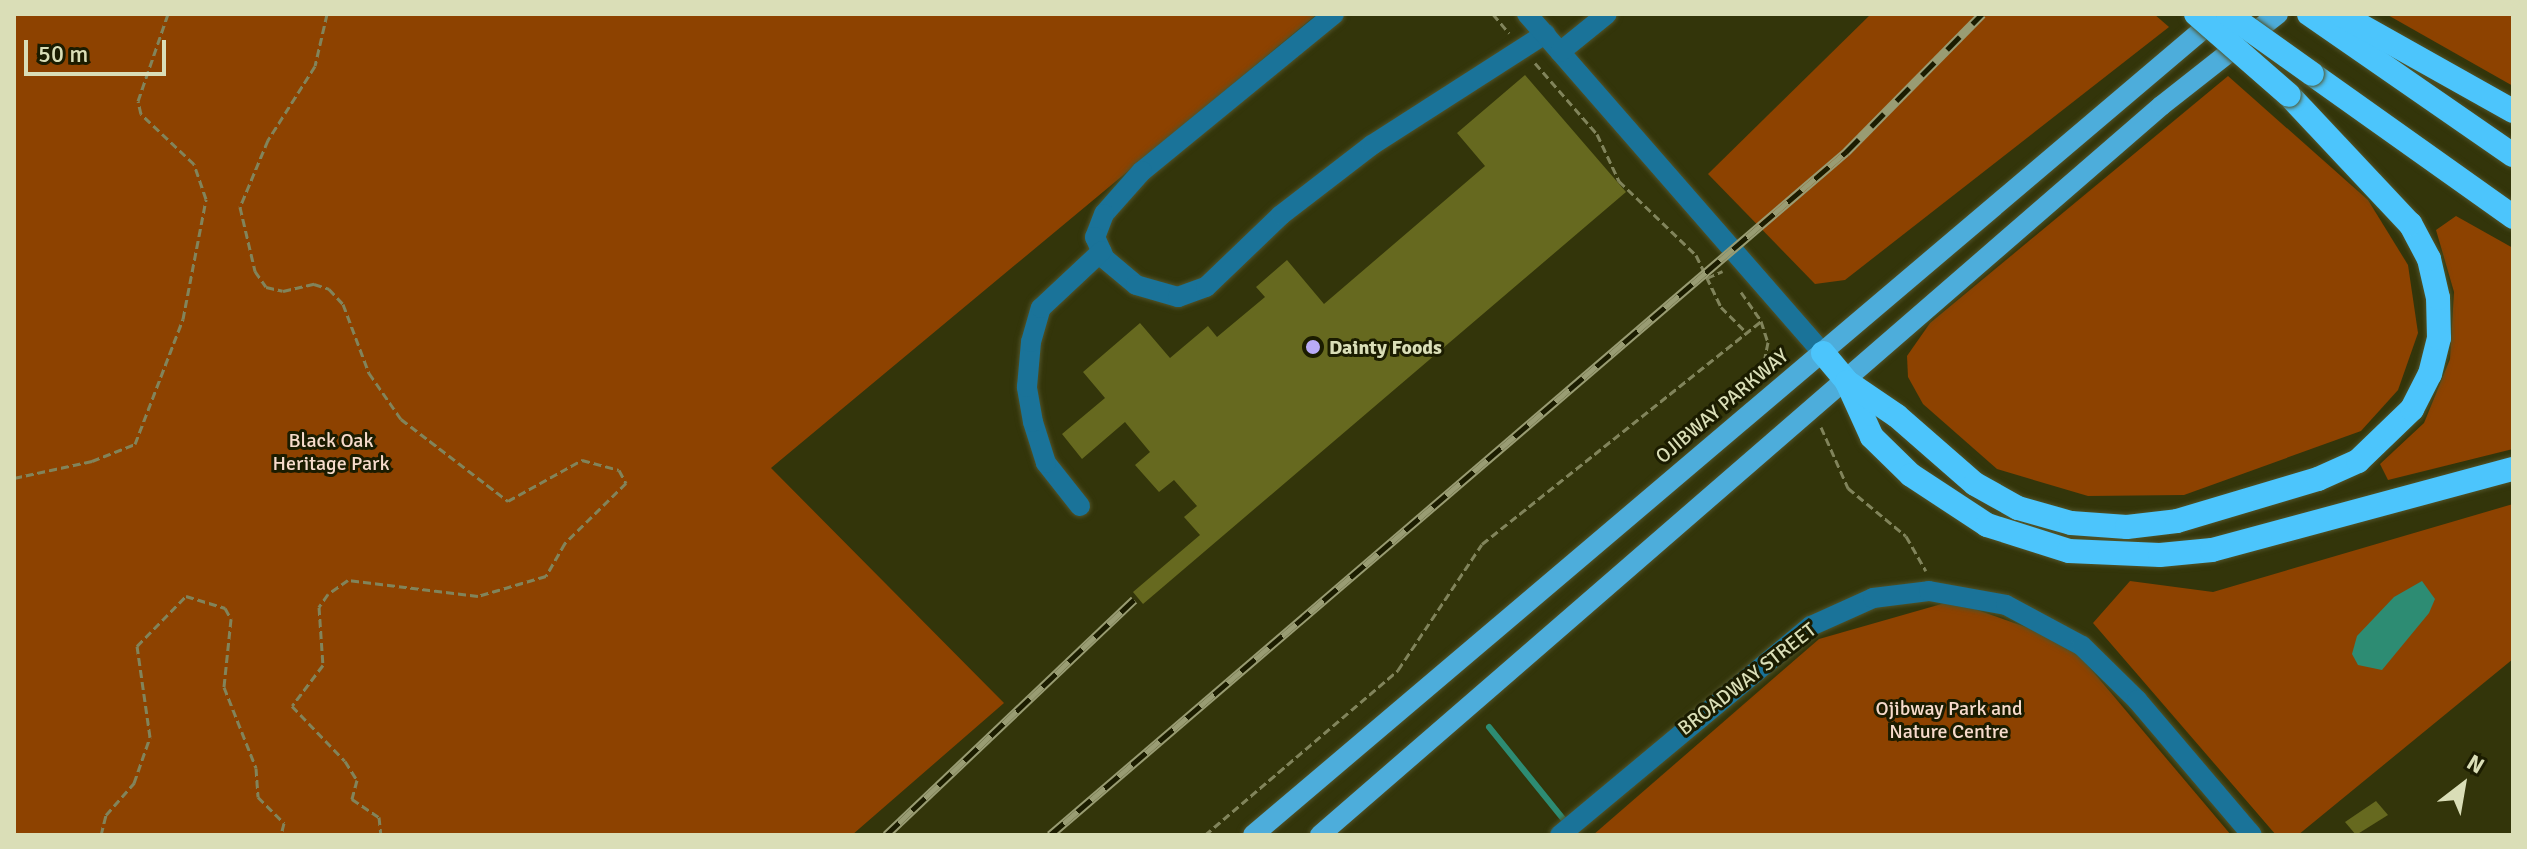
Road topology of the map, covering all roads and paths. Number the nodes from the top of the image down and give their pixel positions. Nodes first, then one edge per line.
1 (168, 14) edge
2 (327, 14) edge
3 (1334, 14) edge
4 (1493, 14) edge
5 (1510, 14) edge
6 (1527, 14) edge
7 (1607, 14) edge
8 (2196, 14) edge
9 (2225, 14) edge
10 (2278, 14) edge
11 (2309, 14) edge
12 (2340, 14) edge
13 (1500, 22) junction
14 (1545, 34) junction
15 (2355, 37) junction
16 (1523, 49) junction
17 (1560, 52) junction
18 (2513, 111) edge
19 (2513, 155) edge
20 (2513, 217) edge
21 (1102, 251) junction
22 (1707, 278) junction
23 (1761, 321) dead end
24 (1744, 330) dead end
25 (1823, 353) junction
26 (1847, 382) junction
27 (2513, 469) edge
28 (14, 478) edge
29 (1080, 506) dead end
30 (101, 835) edge
31 (281, 835) edge
32 (381, 835) edge
33 (1253, 835) edge
34 (1320, 835) edge
35 (1560, 835) edge
36 (2252, 835) edge

1 - 28 path
2 - 32 path
3 - 21 street
4 - 13 path
5 - 13 path
6 - 14 street
7 - 17 street
8 - 26 highway, bridge
9 - 20 highway, bridge
9 - 25 main road, OJIBWAY PARKWAY
10 - 26 main road
11 - 15 highway
12 - 15 highway
13 - 16 path
14 - 16 street
14 - 17 street
15 - 18 highway
15 - 19 highway
16 - 21 street
16 - 22 path
17 - 25 street
21 - 29 street
22 - 23 path
22 - 24 path
25 - 26 highway
25 - 33 main road, OJIBWAY PARKWAY
26 - 27 highway
26 - 34 main road
30 - 31 path
35 - 36 street, BROADWAY STREET

